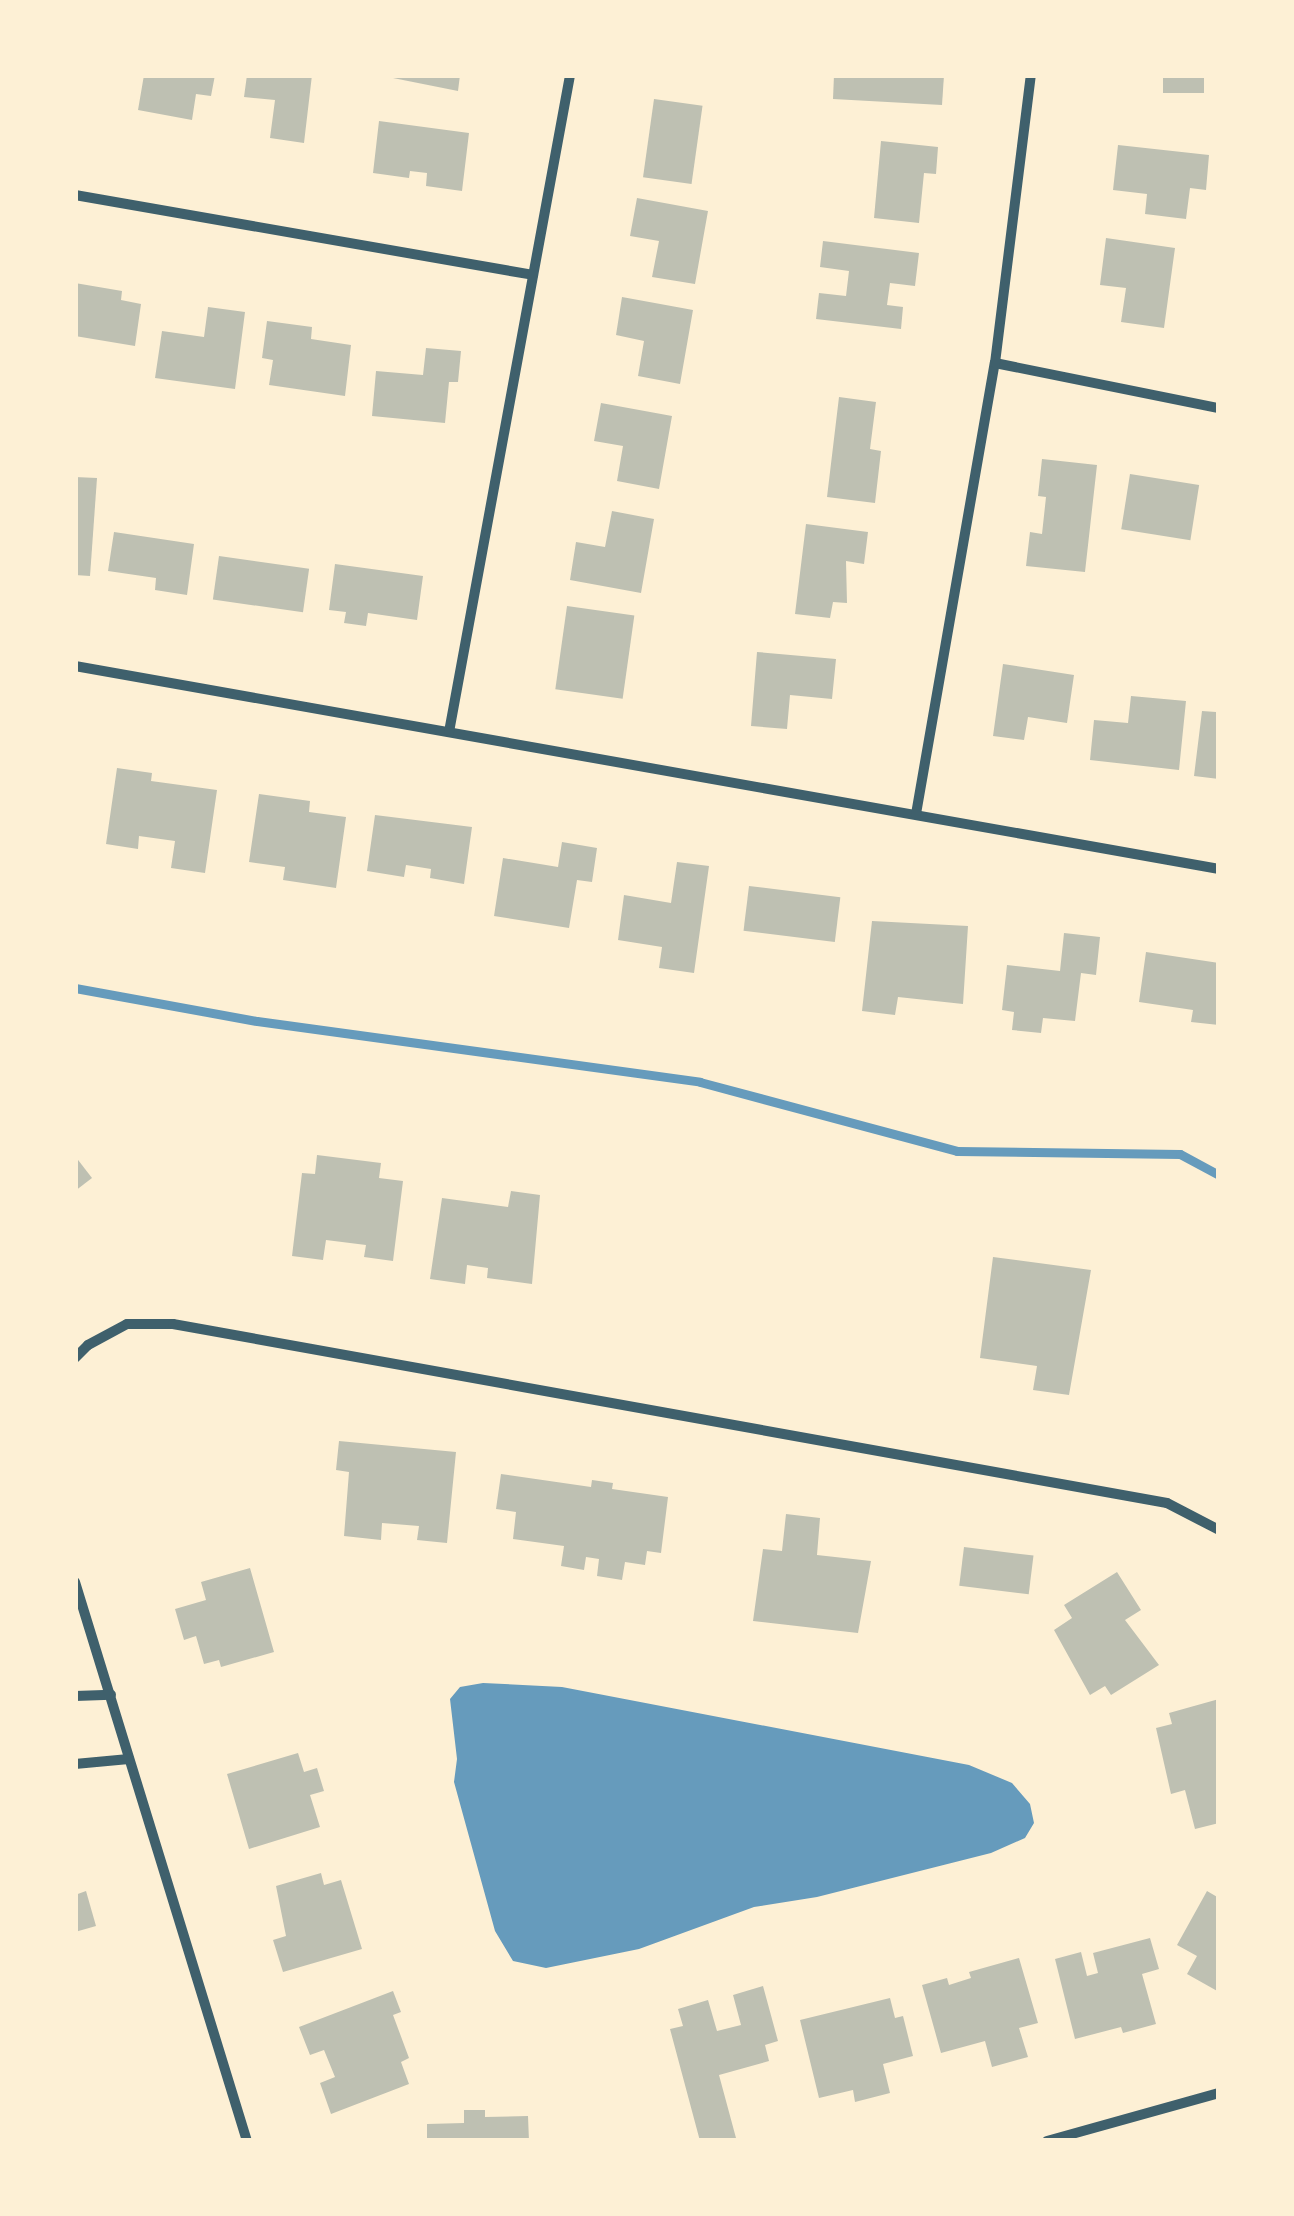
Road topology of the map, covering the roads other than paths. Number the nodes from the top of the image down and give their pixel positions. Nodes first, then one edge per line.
1 (570, 75) edge
2 (1030, 75) edge
3 (75, 195) edge
4 (533, 275) junction
5 (995, 363) junction
6 (1219, 408) edge
7 (75, 666) edge
8 (449, 732) junction
9 (916, 814) junction
10 (1219, 869) edge
11 (75, 1358) edge
12 (1219, 1530) edge
13 (75, 1582) edge
14 (111, 1695) junction
15 (75, 1696) edge
16 (129, 1759) junction
17 (75, 1764) edge
18 (1219, 2093) edge
19 (246, 2141) edge
20 (1047, 2141) edge

1 - 4 street
2 - 5 street
3 - 4 street
4 - 8 street
5 - 6 street
5 - 9 street
7 - 8 street
8 - 9 street
9 - 10 street
11 - 12 street
13 - 14 street
14 - 15 street
14 - 16 street
16 - 17 street
16 - 19 street
18 - 20 street

